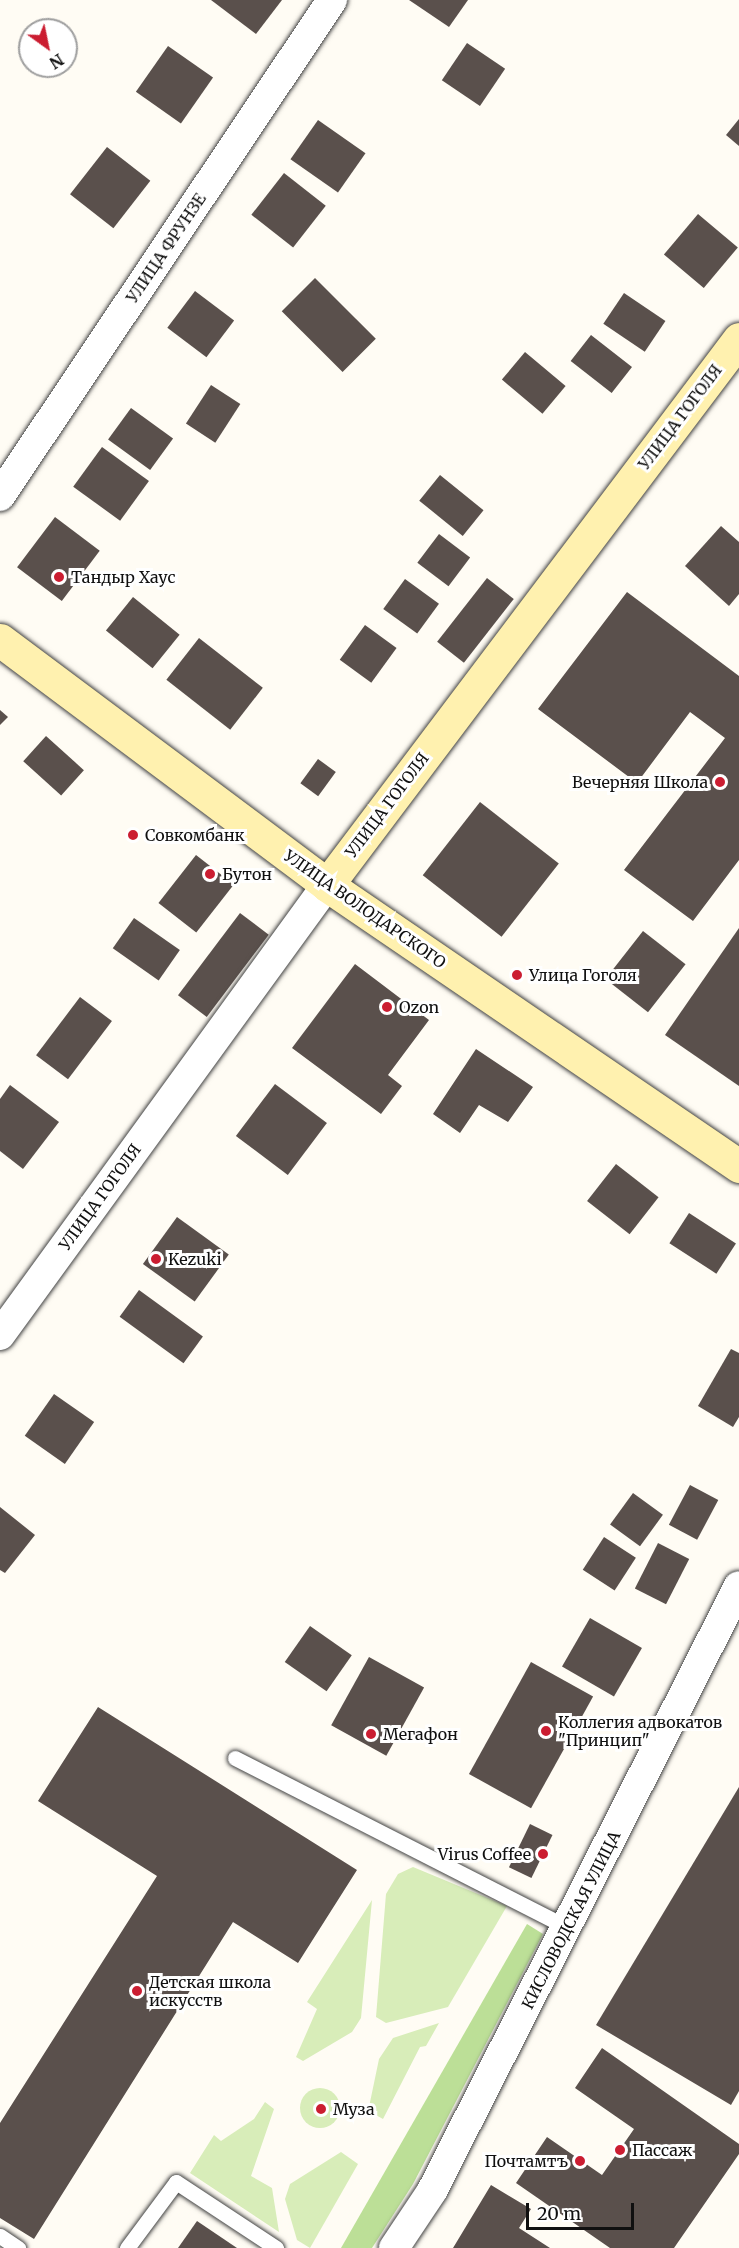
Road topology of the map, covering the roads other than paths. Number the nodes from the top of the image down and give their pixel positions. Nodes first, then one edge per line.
1 (332, 0) edge
2 (739, 339) edge
3 (0, 496) edge
4 (0, 640) edge
5 (327, 885) junction
6 (739, 1166) edge
7 (0, 1335) edge
8 (739, 1586) edge
9 (235, 1758) dead end
10 (568, 1928) junction
11 (0, 2236) edge
12 (18, 2248) edge
13 (127, 2248) edge
14 (276, 2248) edge
15 (394, 2248) edge

1 - 3 street, УЛИЦА ФРУНЗЕ
2 - 5 main road, УЛИЦА ГОГОЛЯ
4 - 5 main road, УЛИЦА ВОЛОДАРСКОГО
5 - 6 main road, УЛИЦА ВОЛОДАРСКОГО
5 - 7 street, УЛИЦА ГОГОЛЯ
8 - 10 street, КИСЛОВОДСКАЯ УЛИЦА
9 - 10 lane
10 - 15 street, КИСЛОВОДСКАЯ УЛИЦА
11 - 12 lane
13 - 14 lane

